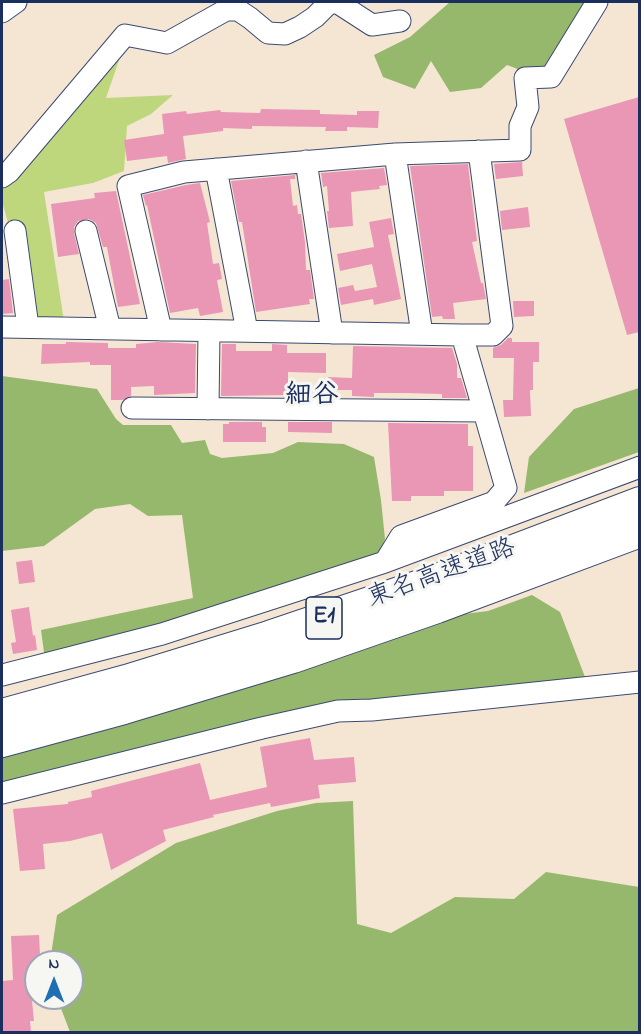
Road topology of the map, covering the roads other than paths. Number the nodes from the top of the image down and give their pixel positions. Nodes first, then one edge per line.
1 (16, 2) edge
2 (597, 2) edge
3 (2, 12) edge
4 (400, 21) dead end
5 (479, 151) junction
6 (395, 154) junction
7 (306, 161) junction
8 (216, 169) junction
9 (2, 177) edge
10 (15, 231) dead end
11 (86, 231) dead end
12 (2, 327) edge
13 (28, 327) junction
14 (110, 329) junction
15 (161, 330) junction
16 (209, 331) junction
17 (248, 331) junction
18 (332, 333) junction
19 (422, 334) junction
20 (462, 335) junction
21 (132, 408) dead end
22 (208, 409) junction
23 (484, 411) junction
24 (639, 467) edge
25 (639, 502) edge
26 (639, 532) edge
27 (385, 562) junction
28 (2, 675) edge
29 (639, 682) edge
30 (2, 714) edge
31 (2, 742) edge
32 (2, 793) edge

1 - 3 street
2 - 5 street
4 - 9 street
5 - 6 street
5 - 20 street
6 - 7 street
6 - 19 street
7 - 8 street
7 - 18 street
8 - 15 street
8 - 17 street
10 - 13 street
11 - 14 street
12 - 13 street
13 - 14 street
14 - 15 street
15 - 16 street
16 - 17 street
16 - 22 street
17 - 18 street
18 - 19 street
19 - 20 street
20 - 23 street
21 - 22 street
22 - 23 street
23 - 27 street
24 - 27 street
25 - 30 highway, 東名高速道路 / E1
26 - 31 highway, 東名高速道路 / E1
27 - 28 street
29 - 32 street

